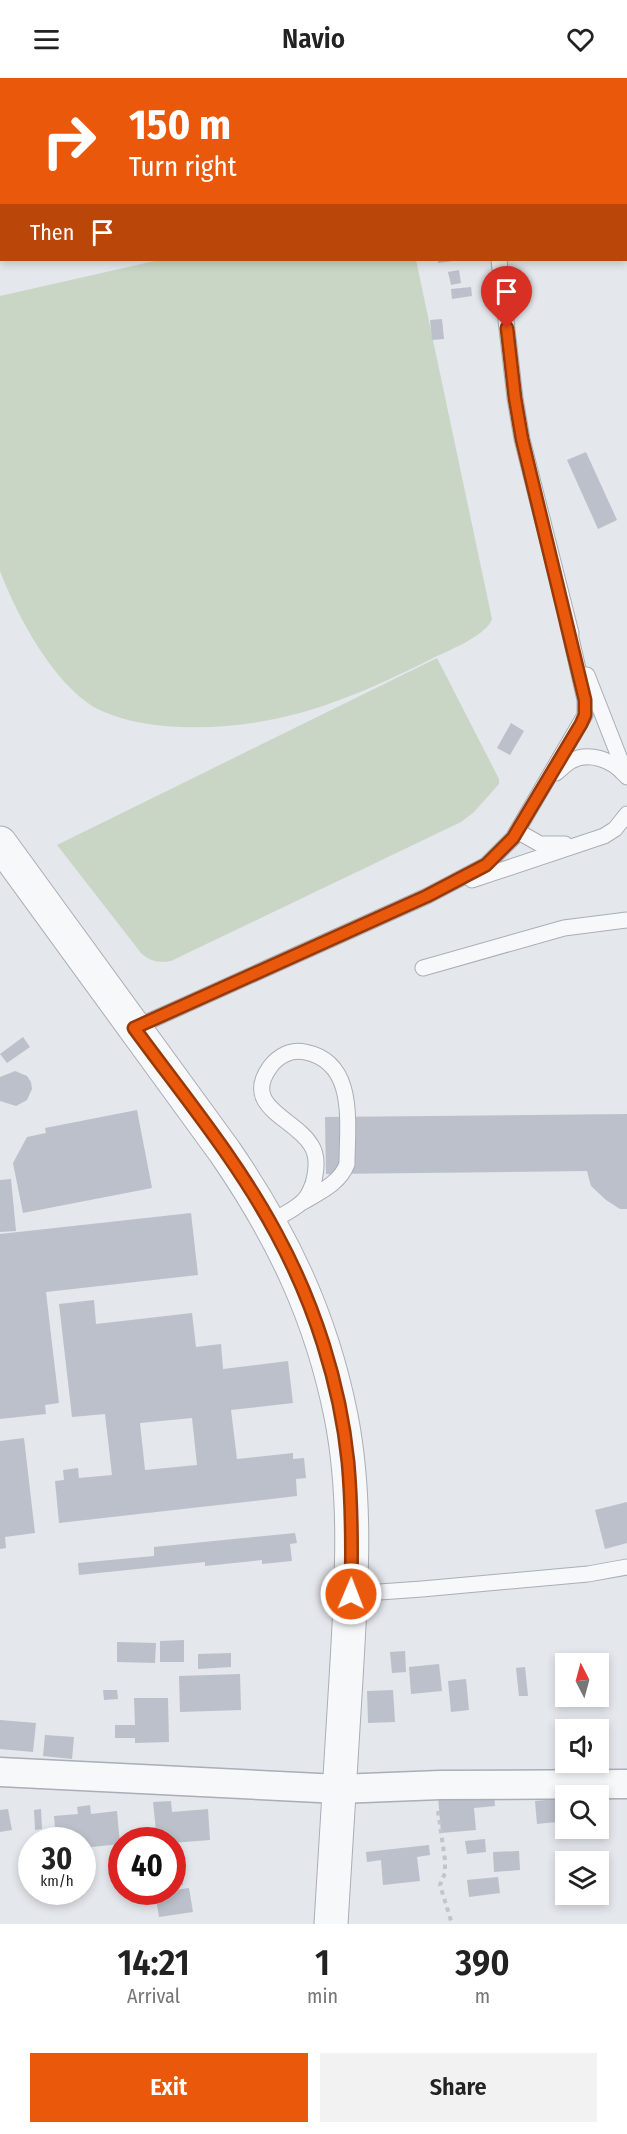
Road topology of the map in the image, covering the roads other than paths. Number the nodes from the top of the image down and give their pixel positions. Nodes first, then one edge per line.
1 (499, 261) edge
2 (568, 625) junction
3 (627, 777) edge
4 (537, 796) junction
5 (627, 814) edge
6 (517, 831) junction
7 (0, 843) edge
8 (580, 843) junction
9 (427, 896) junction
10 (627, 920) edge
11 (423, 968) dead end
12 (134, 1028) junction
13 (303, 1202) junction
14 (270, 1222) junction
15 (627, 1567) edge
16 (351, 1594) junction
17 (0, 1772) edge
18 (627, 1784) edge
19 (339, 1789) junction
20 (331, 1924) edge

1 - 2 lane
2 - 3 lane
2 - 4 lane
3 - 4 lane
4 - 6 lane
5 - 8 lane
6 - 8 lane
6 - 9 lane
7 - 12 street
8 - 9 lane
9 - 12 lane
10 - 11 lane
12 - 14 street
13 - 13 lane
13 - 14 lane
14 - 16 street
15 - 16 lane
16 - 19 street
17 - 19 street
18 - 19 street
19 - 20 street

